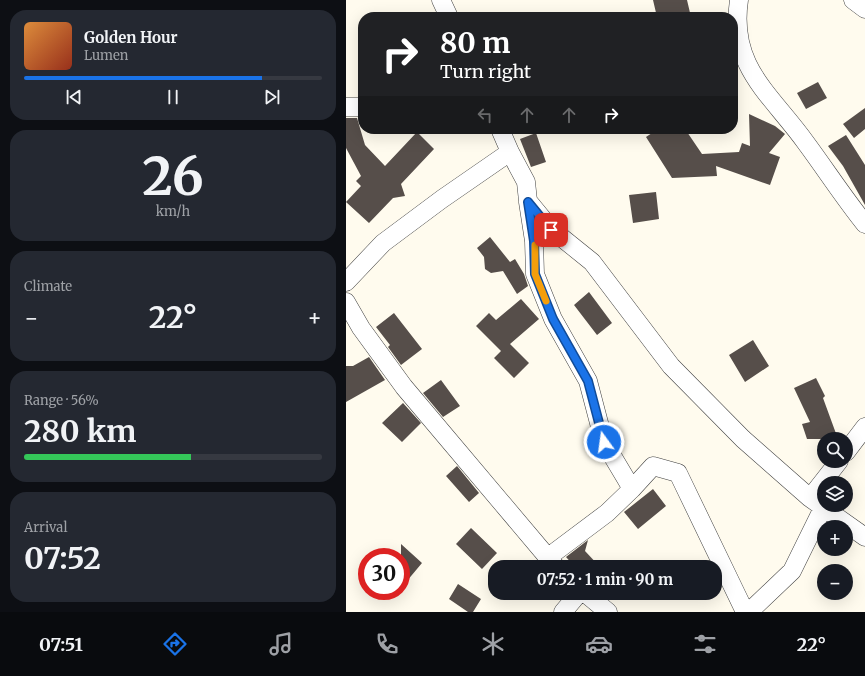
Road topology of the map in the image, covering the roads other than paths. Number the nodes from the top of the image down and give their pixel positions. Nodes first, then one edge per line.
1 (441, 0) edge
2 (739, 0) edge
3 (447, 12) edge
4 (737, 12) edge
5 (738, 30) edge
6 (358, 106) edge
7 (346, 107) edge
8 (502, 134) edge
9 (510, 152) junction
10 (528, 202) junction
11 (865, 224) edge
12 (346, 282) edge
13 (346, 302) edge
14 (865, 427) edge
15 (853, 443) edge
16 (835, 468) edge
17 (632, 489) junction
18 (816, 503) junction
19 (865, 537) edge
20 (548, 560) edge
21 (554, 560) edge
22 (573, 600) edge
23 (593, 600) edge
24 (563, 612) edge
25 (608, 612) edge
26 (745, 612) edge
27 (749, 612) edge

1 - 3 street
2 - 4 street
5 - 11 street
6 - 7 street
8 - 9 street
9 - 10 street
9 - 12 street
10 - 17 street
10 - 18 street
13 - 20 street
14 - 15 street
16 - 18 street
17 - 21 street
17 - 26 street
18 - 19 street
18 - 27 street
22 - 24 street
23 - 25 street

